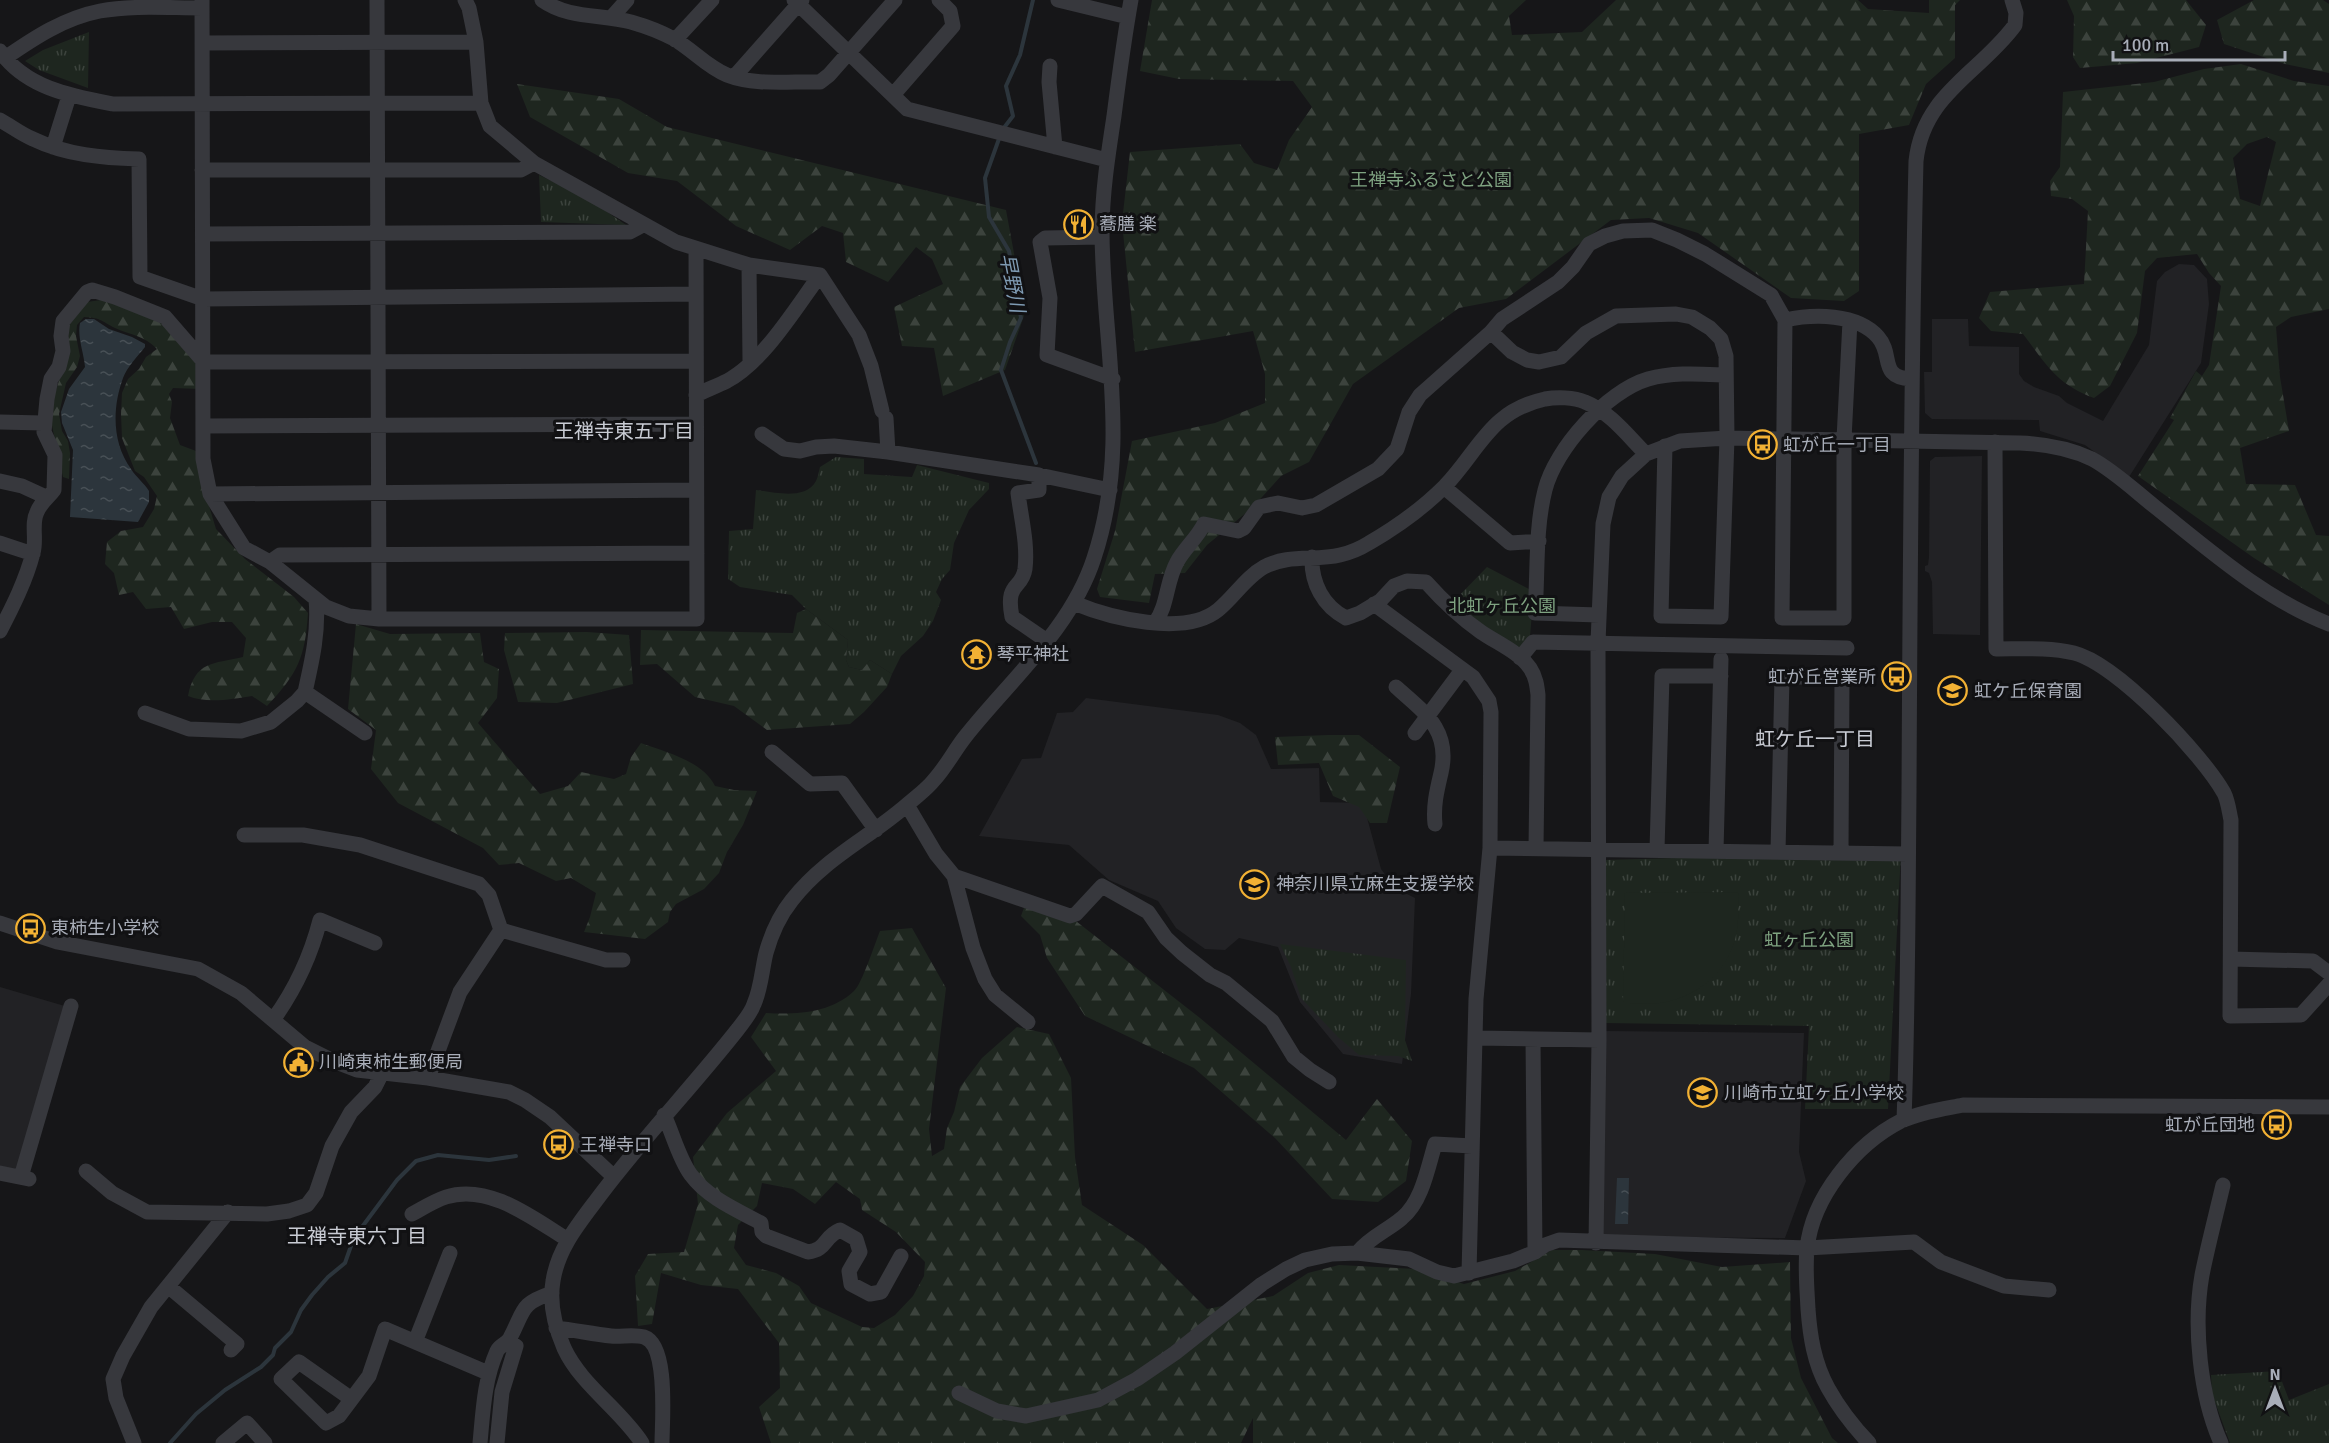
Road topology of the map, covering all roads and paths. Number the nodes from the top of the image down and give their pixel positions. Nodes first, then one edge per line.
1 (377, 0) edge
2 (465, 0) edge
3 (543, 0) edge
4 (627, 0) edge
5 (712, 0) edge
6 (895, 0) edge
7 (939, 0) edge
8 (1058, 0) edge
9 (1131, 0) edge
10 (2012, 0) edge
11 (798, 1) edge
12 (202, 4) edge
13 (1128, 17) junction
14 (611, 18) junction
15 (675, 40) junction
16 (377, 42) junction
17 (476, 42) junction
18 (202, 43) junction
19 (848, 52) junction
20 (2, 54) edge
21 (1050, 66) dead end
22 (734, 77) junction
23 (893, 95) junction
24 (69, 96) junction
25 (202, 103) junction
26 (377, 103) junction
27 (481, 103) junction
28 (0, 120) edge
29 (53, 147) junction
30 (1055, 147) junction
31 (1107, 160) junction
32 (534, 163) junction
33 (202, 171) junction
34 (378, 171) junction
35 (643, 225) junction
36 (203, 234) junction
37 (378, 234) junction
38 (1102, 237) junction
39 (696, 249) junction
40 (749, 265) junction
41 (820, 275) junction
42 (696, 294) junction
43 (378, 296) junction
44 (203, 299) junction
45 (1785, 320) junction
46 (1850, 321) junction
47 (1491, 332) junction
48 (696, 361) junction
49 (204, 362) junction
50 (378, 362) junction
51 (750, 363) junction
52 (1725, 375) junction
53 (1113, 379) junction
54 (1911, 379) junction
55 (696, 395) junction
56 (1599, 410) junction
57 (0, 422) edge
58 (43, 423) junction
59 (696, 424) junction
60 (378, 425) junction
61 (203, 426) junction
62 (762, 434) dead end
63 (1726, 438) junction
64 (1844, 439) junction
65 (1785, 440) junction
66 (1913, 441) junction
67 (1995, 442) junction
68 (1665, 446) junction
69 (888, 452) junction
70 (1647, 454) junction
71 (1039, 475) junction
72 (0, 480) edge
73 (1444, 487) junction
74 (696, 490) junction
75 (1110, 490) junction
76 (379, 492) junction
77 (210, 494) junction
78 (46, 497) junction
79 (1539, 541) junction
80 (0, 543) edge
81 (697, 553) junction
82 (33, 554) junction
83 (379, 555) junction
84 (1312, 557) junction
85 (270, 562) junction
86 (315, 599) junction
87 (1074, 603) junction
88 (1374, 604) junction
89 (4, 612) edge
90 (1599, 615) junction
91 (379, 619) junction
92 (1155, 623) junction
93 (2329, 624) edge
94 (0, 631) edge
95 (1047, 641) junction
96 (1598, 642) junction
97 (1847, 648) dead end
98 (1520, 658) junction
99 (1721, 659) dead end
100 (1462, 670) junction
101 (1721, 676) junction
102 (1396, 687) dead end
103 (305, 692) junction
104 (144, 713) dead end
105 (1428, 716) junction
106 (1415, 733) dead end
107 (365, 734) dead end
108 (772, 752) dead end
109 (907, 805) junction
110 (1435, 824) dead end
111 (876, 830) junction
112 (244, 835) dead end
113 (1490, 848) junction
114 (1536, 848) junction
115 (1597, 849) junction
116 (1657, 850) junction
117 (1716, 851) junction
118 (1778, 852) junction
119 (1841, 853) junction
120 (1908, 854) junction
121 (954, 876) junction
122 (0, 922) edge
123 (501, 930) junction
124 (375, 943) dead end
125 (2231, 959) junction
126 (623, 960) dead end
127 (2329, 973) edge
128 (2329, 984) edge
129 (71, 1006) dead end
130 (273, 1020) junction
131 (1028, 1023) dead end
132 (1475, 1038) junction
133 (1533, 1039) junction
134 (1599, 1040) junction
135 (382, 1073) junction
136 (428, 1078) junction
137 (1329, 1082) dead end
138 (2329, 1107) edge
139 (664, 1115) junction
140 (1904, 1120) junction
141 (1472, 1146) junction
142 (86, 1171) dead end
143 (0, 1173) edge
144 (614, 1177) junction
145 (2223, 1185) dead end
146 (228, 1212) junction
147 (412, 1214) dead end
148 (567, 1240) junction
149 (1596, 1243) junction
150 (1807, 1248) junction
151 (1534, 1252) junction
152 (450, 1253) dead end
153 (1357, 1253) junction
154 (901, 1256) dead end
155 (1469, 1273) junction
156 (168, 1286) junction
157 (2049, 1290) dead end
158 (552, 1293) junction
159 (556, 1328) junction
160 (508, 1341) junction
161 (415, 1342) junction
162 (231, 1350) dead end
163 (488, 1373) junction
164 (959, 1394) dead end
165 (350, 1398) dead end
166 (134, 1443) edge
167 (223, 1443) edge
168 (265, 1443) edge
169 (480, 1443) edge
170 (496, 1443) edge
171 (642, 1443) edge
172 (662, 1443) edge
173 (1869, 1443) edge
174 (2221, 1443) edge

1 - 16 street
2 - 17 street
3 - 14 street
4 - 14 street
5 - 15 street
6 - 19 street
7 - 23 street
8 - 13 street
9 - 13 street
10 - 54 street
11 - 19 street
11 - 22 street
12 - 18 street
12 - 20 street
13 - 31 street
14 - 15 street
15 - 22 street
16 - 17 street
16 - 18 street
16 - 26 street
17 - 27 street
18 - 25 street
19 - 22 street
19 - 23 street
20 - 24 street
21 - 30 street
23 - 30 street
24 - 25 street
24 - 29 street
25 - 26 street
25 - 33 street
26 - 27 street
26 - 34 street
27 - 32 street
28 - 29 street
29 - 44 street
30 - 31 street
31 - 38 street
32 - 34 street
32 - 35 street
33 - 34 street
33 - 36 street
34 - 37 street
35 - 37 street
35 - 39 street
36 - 37 street
36 - 44 street
37 - 43 street
38 - 53 street
38 - 53 street
39 - 40 street
39 - 42 street
40 - 41 street
40 - 51 street
41 - 51 street
41 - 69 street
42 - 43 street
42 - 48 street
43 - 44 street
43 - 50 street
44 - 49 street
45 - 46 street
45 - 47 street
45 - 65 street
46 - 54 street
46 - 64 street
47 - 52 street
47 - 92 street
48 - 50 street
48 - 55 street
49 - 50 street
49 - 58 street
49 - 61 street
50 - 60 street
51 - 55 street
52 - 56 street
52 - 63 street
53 - 75 street
54 - 66 street
55 - 59 street
56 - 70 street
56 - 73 street
56 - 79 street
57 - 58 street
58 - 78 street
59 - 60 street
59 - 74 street
60 - 61 street
60 - 76 street
61 - 77 street
62 - 69 street
63 - 65 street
63 - 68 street
63 - 68 street
64 - 65 street
64 - 65 street
64 - 66 street
66 - 67 street
66 - 120 street
67 - 93 street
67 - 125 street
68 - 70 street
69 - 71 street
70 - 90 street
71 - 75 street
71 - 95 street
72 - 78 street
73 - 79 street
73 - 84 street
74 - 76 street
74 - 81 street
75 - 87 street
76 - 77 street
76 - 83 street
77 - 85 street
78 - 82 street
79 - 90 street
80 - 82 street
81 - 83 street
81 - 91 street
82 - 89 street
83 - 85 street
83 - 91 street
84 - 88 street
84 - 92 street
85 - 86 street
86 - 91 street
86 - 103 street
87 - 92 street
87 - 95 street
88 - 98 street
88 - 100 street
89 - 94 street
90 - 96 street
95 - 109 street
96 - 97 street
96 - 98 street
96 - 115 street
98 - 114 street
99 - 101 street
100 - 105 street
100 - 113 street
101 - 116 street
101 - 117 street
102 - 105 street
103 - 104 street
103 - 107 street
105 - 106 street
105 - 110 street
108 - 111 street
109 - 111 street
109 - 121 street
111 - 139 street
112 - 123 street
113 - 114 street
113 - 132 street
114 - 115 street
115 - 116 street
115 - 134 street
116 - 117 street
117 - 118 street
118 - 119 street
118 - 119 street
119 - 120 street
120 - 140 street
121 - 131 street
121 - 137 street
122 - 130 street
123 - 126 street
123 - 136 street
124 - 130 street
125 - 127 street
125 - 128 street
129 - 143 street
130 - 135 street
132 - 133 street
132 - 141 street
133 - 134 street
133 - 151 street
134 - 149 street
135 - 136 street
135 - 146 street
136 - 144 street
138 - 140 street
139 - 144 street
139 - 154 street
140 - 150 street
141 - 153 street
141 - 155 street
142 - 146 street
144 - 148 street
145 - 174 street
146 - 156 street
147 - 148 street
148 - 158 street
149 - 150 street
149 - 151 street
150 - 157 street
150 - 173 street
151 - 155 street
152 - 161 street
153 - 155 street
153 - 164 street
156 - 162 street
156 - 166 street
158 - 159 street
158 - 160 street
159 - 171 street
159 - 172 street
160 - 163 street
160 - 170 street
161 - 163 street
161 - 165 street
163 - 169 street
167 - 168 street

